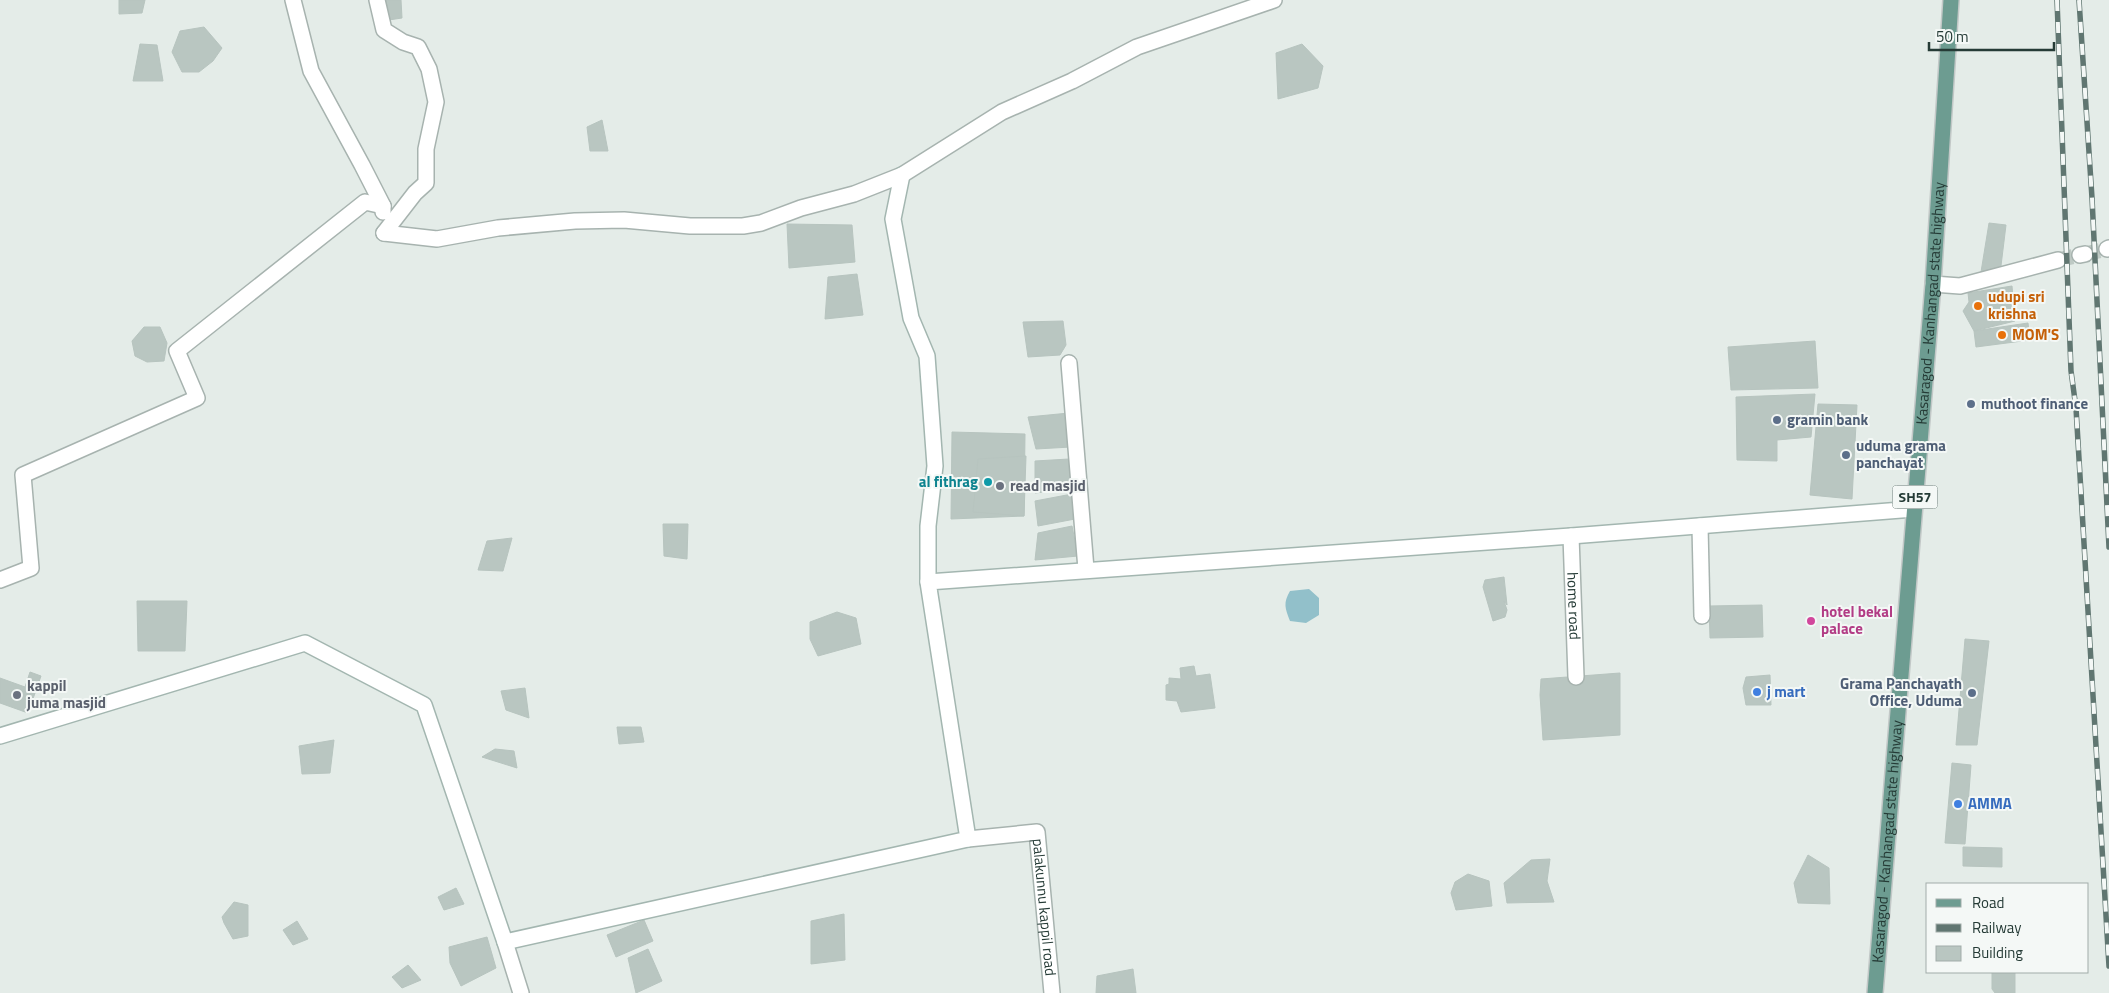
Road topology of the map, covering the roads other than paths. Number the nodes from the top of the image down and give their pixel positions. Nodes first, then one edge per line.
1 (293, 0) edge
2 (377, 0) edge
3 (1274, 0) edge
4 (1951, 0) edge
5 (902, 175) junction
6 (382, 206) junction
7 (384, 233) junction
8 (2058, 260) tunnel mouth
9 (1933, 284) junction
10 (1069, 363) dead end
11 (1914, 509) junction
12 (1700, 526) junction
13 (1571, 536) junction
14 (1086, 569) junction
15 (0, 580) edge
16 (928, 582) junction
17 (1702, 616) dead end
18 (1576, 677) dead end
19 (0, 736) edge
20 (968, 839) junction
21 (505, 942) junction
22 (521, 993) edge
23 (1052, 993) edge
24 (1875, 993) edge

1 - 6 street
2 - 7 street
3 - 5 street
4 - 9 main road, Kasaragod - Kanhangad state highway / SH57
5 - 7 street
5 - 16 street
6 - 7 street
6 - 15 street
8 - 9 street
9 - 11 main road, Kasaragod - Kanhangad state highway / SH57
10 - 14 street
11 - 12 street
11 - 24 main road, Kasaragod - Kanhangad state highway / SH57
12 - 13 street
12 - 17 street
13 - 14 street
13 - 18 street, home road
14 - 16 street
16 - 20 street
19 - 21 street
20 - 21 street
20 - 23 street, palakunnu kappil road
21 - 22 street

